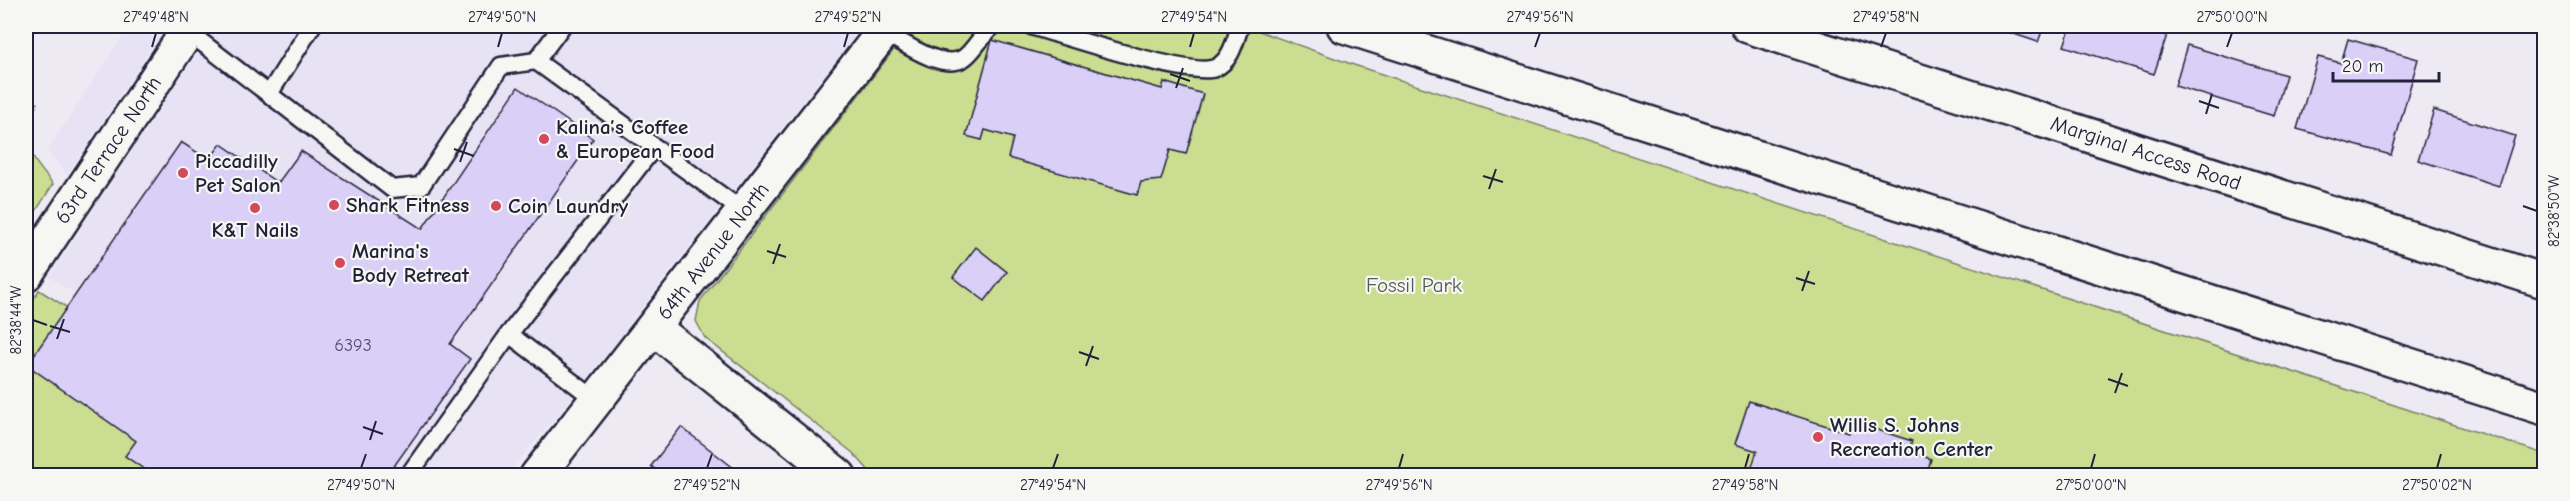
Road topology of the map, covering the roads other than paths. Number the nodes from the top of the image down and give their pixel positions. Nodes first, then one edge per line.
1 (312, 26) edge
2 (562, 26) edge
3 (993, 26) edge
4 (1031, 26) edge
5 (1240, 26) edge
6 (1344, 26) edge
7 (1748, 26) edge
8 (189, 28) edge
9 (886, 28) edge
10 (536, 61) junction
11 (269, 94) junction
12 (654, 147) junction
13 (744, 212) junction
14 (26, 274) edge
15 (2544, 281) edge
16 (654, 328) junction
17 (509, 334) junction
18 (596, 400) junction
19 (2544, 408) edge
20 (408, 476) edge
21 (537, 476) edge
22 (839, 476) edge

1 - 11 lane
2 - 10 lane
3 - 9 lane
4 - 5 lane
6 - 19 street
7 - 15 street, Marginal Access Road
8 - 11 lane
8 - 14 street, 63rd Terrace North
9 - 13 street, 64th Avenue North
10 - 11 lane
10 - 12 lane
12 - 13 lane
12 - 17 lane
13 - 16 street, 64th Avenue North
16 - 18 street, 64th Avenue North
16 - 22 street
17 - 18 lane
17 - 20 lane
18 - 21 street, 64th Avenue North

